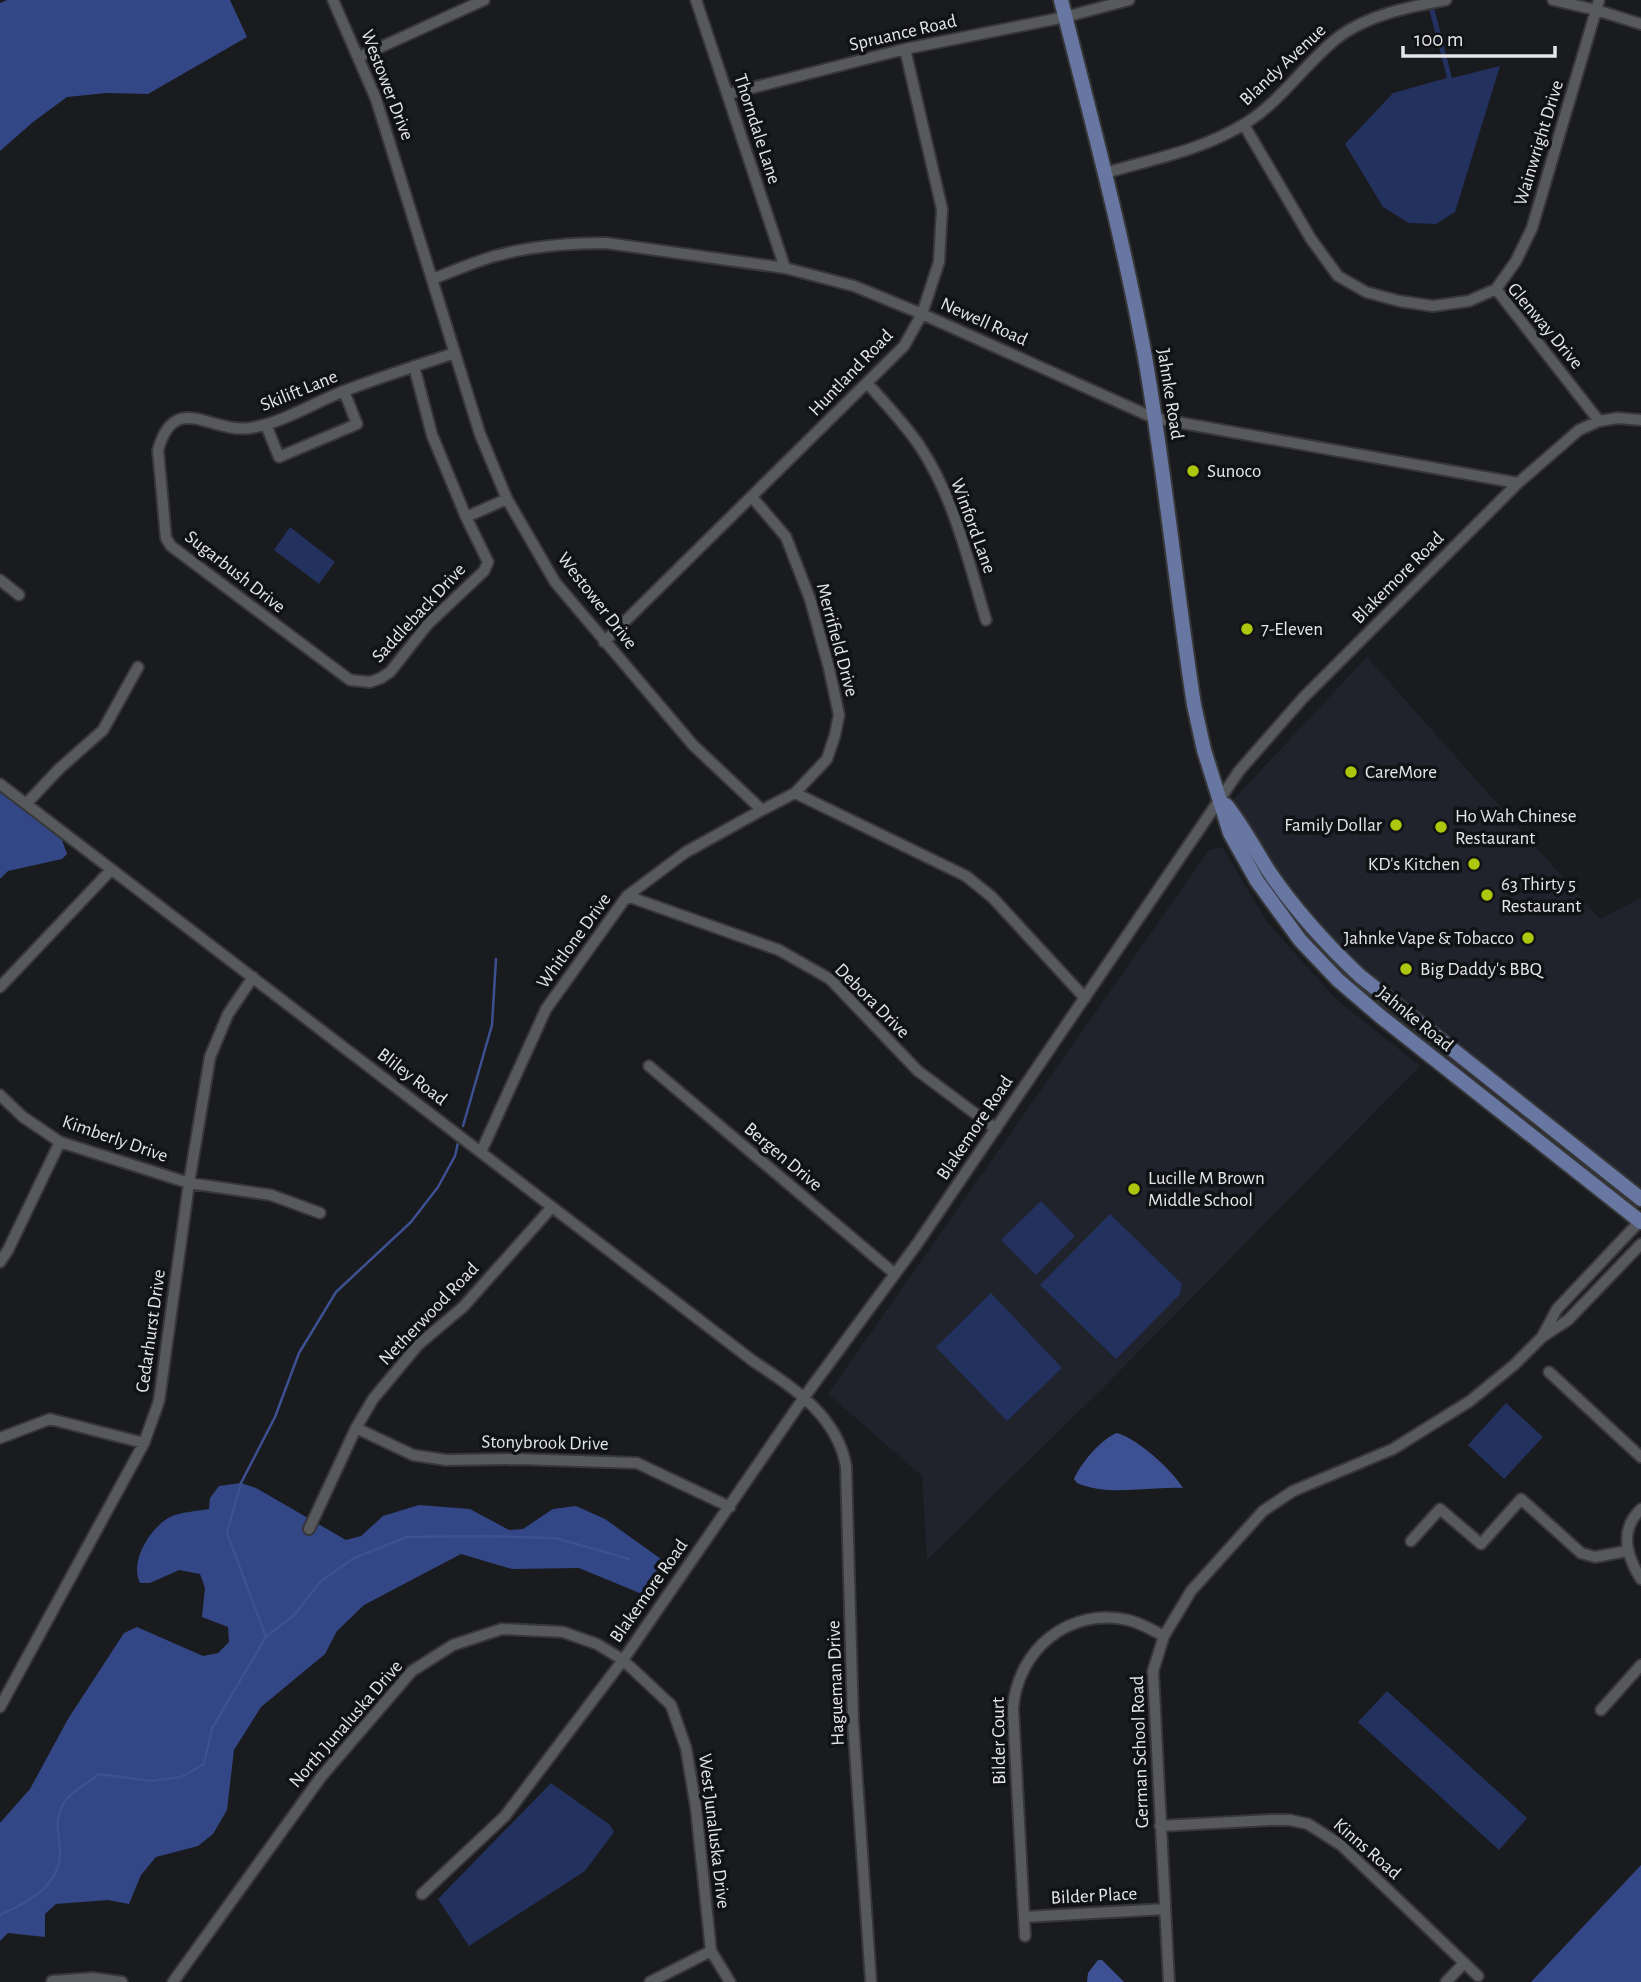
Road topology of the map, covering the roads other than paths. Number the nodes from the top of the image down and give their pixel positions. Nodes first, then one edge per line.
1 (333, 0) edge
2 (484, 0) edge
3 (696, 0) edge
4 (1061, 0) edge
5 (1129, 0) edge
6 (1553, 0) edge
7 (1438, 1) edge
8 (1598, 5) edge
9 (1065, 17) junction
10 (1641, 24) edge
11 (905, 49) junction
12 (359, 57) junction
13 (728, 94) junction
14 (1244, 125) junction
15 (1105, 173) junction
16 (785, 268) junction
17 (433, 279) junction
18 (1496, 289) junction
19 (922, 314) junction
20 (455, 353) junction
21 (414, 366) junction
22 (867, 383) junction
23 (344, 391) junction
24 (1154, 418) junction
25 (1641, 420) edge
26 (1599, 421) junction
27 (266, 425) junction
28 (162, 437) joint
29 (1518, 483) junction
30 (752, 497) junction
31 (507, 499) junction
32 (466, 517) junction
33 (0, 580) edge
34 (19, 594) dead end
35 (986, 620) dead end
36 (604, 642) junction
37 (138, 667) dead end
38 (370, 682) joint
39 (0, 784) edge
40 (795, 793) junction
41 (1220, 798) junction
42 (26, 804) junction
43 (762, 810) junction
44 (111, 870) junction
45 (627, 897) junction
46 (253, 977) junction
47 (0, 987) edge
48 (1085, 998) junction
49 (649, 1066) dead end
50 (0, 1095) edge
51 (996, 1129) junction
52 (60, 1142) junction
53 (481, 1152) junction
54 (189, 1183) junction
55 (1641, 1199) edge
56 (552, 1207) junction
57 (320, 1213) dead end
58 (1641, 1221) edge
59 (1641, 1244) edge
60 (0, 1262) edge
61 (895, 1274) junction
62 (1542, 1337) junction
63 (1549, 1372) dead end
64 (805, 1396) junction
65 (356, 1428) junction
66 (0, 1438) edge
67 (144, 1443) junction
68 (1641, 1457) edge
69 (730, 1507) junction
70 (1641, 1509) edge
71 (309, 1529) dead end
72 (1411, 1541) dead end
73 (1627, 1551) junction
74 (1641, 1579) edge
75 (1164, 1636) junction
76 (623, 1660) junction
77 (1641, 1665) edge
78 (0, 1707) edge
79 (1601, 1710) dead end
80 (1160, 1826) junction
81 (422, 1894) dead end
82 (1165, 1909) junction
83 (1024, 1917) junction
84 (1025, 1936) dead end
85 (711, 1951) junction
86 (1464, 1963) junction
87 (1478, 1976) dead end
88 (52, 1981) edge
89 (122, 1982) edge
90 (173, 1982) edge
91 (650, 1982) edge
92 (730, 1982) edge
93 (872, 1982) edge
94 (1169, 1982) edge
95 (1446, 1982) edge

1 - 12 street, Westower Drive
2 - 12 street
3 - 13 street, Thorndale Lane
4 - 9 main road, Jahnke Road
5 - 9 street, Spruance Road
6 - 8 street
7 - 14 street, Blandy Avenue
8 - 10 street
8 - 18 street, Wainwright Drive
9 - 11 street, Spruance Road
9 - 15 main road, Jahnke Road
11 - 13 street, Spruance Road
11 - 19 street, Huntland Road
12 - 17 street, Westower Drive
13 - 16 street, Thorndale Lane
14 - 15 street, Blandy Avenue
14 - 18 street, Glenway Drive
15 - 24 main road, Jahnke Road
16 - 17 street, Newell Road
16 - 19 street, Newell Road
17 - 20 street, Westower Drive
18 - 26 street, Glenway Drive
19 - 22 street, Huntland Road
19 - 24 street, Newell Road
20 - 21 street, Skilift Lane
20 - 31 street, Westower Drive
21 - 23 street, Skilift Lane
21 - 32 street
22 - 30 street, Huntland Road
22 - 35 street, Winford Lane
23 - 27 street, Skilift Lane
23 - 27 street
24 - 29 street, Newell Road
24 - 41 main road, Jahnke Road
25 - 26 street
26 - 29 street, Blakemore Road
27 - 28 street, Skilift Lane
28 - 38 street, Sugarbush Drive
29 - 41 street, Blakemore Road
30 - 36 street, Huntland Road
30 - 40 street, Merrifield Drive
31 - 32 street
31 - 36 street, Westower Drive
32 - 38 street, Saddleback Drive
33 - 34 street
36 - 43 street, Westower Drive
37 - 42 street
39 - 42 street, Bliley Road
40 - 43 street
40 - 48 street
41 - 48 street, Blakemore Road
41 - 55 main road, Jahnke Road
41 - 58 main road, Jahnke Road
42 - 44 street, Bliley Road
43 - 45 street, Whitlone Drive
44 - 46 street, Bliley Road
44 - 47 street
45 - 51 street, Debora Drive
45 - 53 street, Whitlone Drive
46 - 53 street, Bliley Road
46 - 54 street, Cedarhurst Drive
48 - 51 street, Blakemore Road
49 - 61 street, Bergen Drive
50 - 52 street, Kimberly Drive
51 - 61 street, Blakemore Road
52 - 54 street, Kimberly Drive
52 - 60 street
53 - 56 street, Bliley Road
54 - 57 street, Kimberly Drive
54 - 67 street, Cedarhurst Drive
56 - 64 street, Bliley Road
56 - 65 street, Netherwood Road
58 - 62 street, German School Road
59 - 62 street, German School Road
61 - 64 street, Blakemore Road
62 - 75 street, German School Road
63 - 68 street
64 - 69 street, Blakemore Road
64 - 93 street, Hagueman Drive
65 - 69 street, Stonybrook Drive
65 - 71 street, Netherwood Road
66 - 67 street
67 - 78 street, Cedarhurst Drive
69 - 76 street, Blakemore Road
70 - 73 street
72 - 73 street
73 - 74 street
75 - 80 street, German School Road
75 - 83 street, Bilder Court
76 - 81 street, Blakemore Road
76 - 85 street, West Junaluska Drive
76 - 90 street, North Junaluska Drive
77 - 79 street
80 - 82 street, German School Road
80 - 86 street, Kinns Road
82 - 83 street, Bilder Place
82 - 94 street, German School Road
83 - 84 street, Bilder Court
85 - 91 street
85 - 92 street, West Junaluska Drive
86 - 87 street, Kinns Road
86 - 95 street
88 - 89 street

